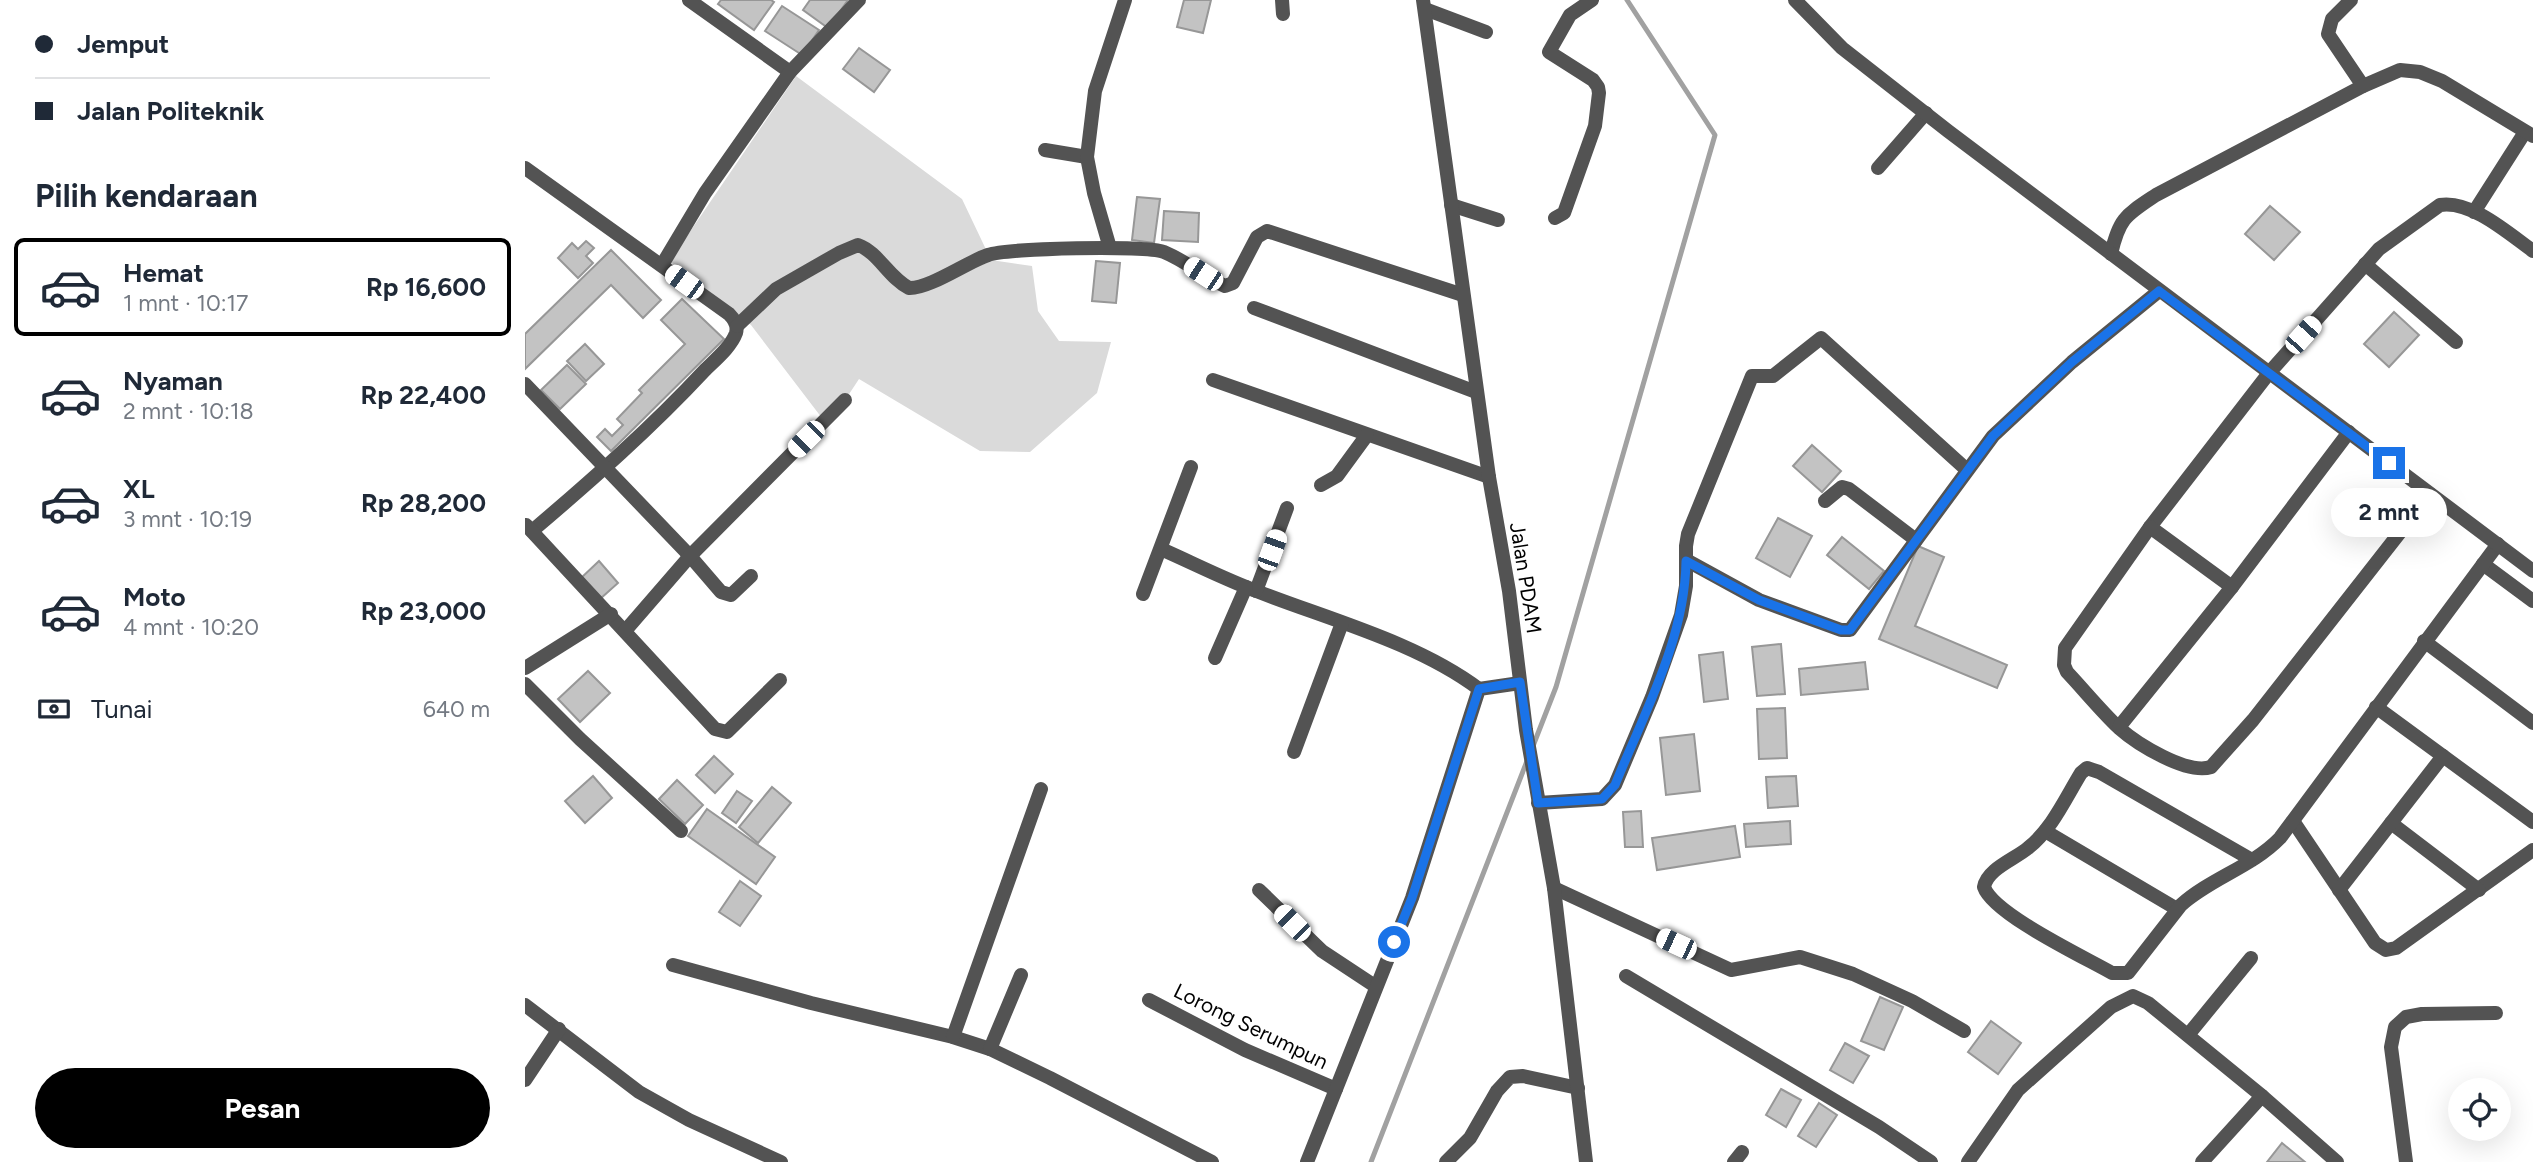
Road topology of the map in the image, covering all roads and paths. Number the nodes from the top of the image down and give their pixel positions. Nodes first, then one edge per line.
1 (689, 0) edge
2 (859, 0) edge
3 (1125, 0) edge
4 (1795, 0) edge
5 (2351, 0) edge
6 (1588, 2) edge
7 (1424, 5) edge
8 (1486, 32) dead end
9 (790, 72) junction
10 (2363, 86) junction
11 (1926, 113) junction
12 (2529, 134) edge
13 (1045, 150) dead end
14 (1087, 157) junction
15 (525, 168) edge
16 (1878, 168) dead end
17 (1451, 205) junction
18 (2474, 212) junction
19 (1555, 218) dead end
20 (1498, 220) dead end
21 (1110, 248) junction
22 (2533, 251) edge
23 (2111, 254) junction
24 (2365, 264) junction
25 (662, 265) junction
26 (2159, 291) junction
27 (1463, 295) junction
28 (1254, 308) dead end
29 (737, 326) junction
30 (2456, 342) dead end
31 (2269, 373) junction
32 (1213, 380) dead end
33 (525, 384) edge
34 (1476, 392) junction
35 (845, 400) dead end
36 (2349, 432) junction
37 (1367, 435) junction
38 (1191, 467) dead end
39 (606, 469) junction
40 (1967, 470) junction
41 (1489, 477) junction
42 (1321, 485) dead end
43 (2430, 494) junction
44 (1825, 501) dead end
45 (1287, 508) dead end
46 (528, 527) edge
47 (2150, 527) junction
48 (1916, 540) junction
49 (2498, 544) junction
50 (1161, 549) junction
51 (690, 556) junction
52 (1686, 561) junction
53 (2483, 564) junction
54 (2533, 571) edge
55 (751, 576) dead end
56 (2232, 587) junction
57 (1251, 589) junction
58 (1143, 594) dead end
59 (2533, 601) edge
60 (611, 614) junction
61 (1342, 623) junction
62 (625, 631) junction
63 (2424, 642) junction
64 (1215, 658) dead end
65 (525, 668) edge
66 (780, 680) dead end
67 (1520, 682) junction
68 (525, 684) edge
69 (1479, 689) junction
70 (2376, 707) junction
71 (2533, 723) edge
72 (2119, 727) junction
73 (1294, 752) dead end
74 (2443, 756) junction
75 (1041, 789) dead end
76 (1538, 803) junction
77 (2293, 821) junction
78 (2533, 822) edge
79 (2391, 823) junction
80 (681, 831) dead end
81 (2045, 831) junction
82 (2533, 850) edge
83 (2252, 860) junction
84 (1554, 888) junction
85 (1259, 890) dead end
86 (2339, 890) junction
87 (2479, 890) junction
88 (2177, 909) junction
89 (2251, 958) dead end
90 (673, 965) dead end
91 (1021, 975) dead end
92 (1626, 976) dead end
93 (1375, 986) junction
94 (1149, 1000) dead end
95 (525, 1005) edge
96 (2496, 1013) dead end
97 (558, 1029) junction
98 (1964, 1031) dead end
99 (2188, 1035) junction
100 (953, 1037) junction
101 (990, 1049) junction
102 (525, 1080) edge
103 (1578, 1088) junction
104 (1336, 1089) junction
105 (2262, 1096) junction
106 (781, 1162) edge
107 (1212, 1162) edge
108 (1307, 1162) edge
109 (1446, 1162) edge
110 (1585, 1162) edge
111 (1931, 1162) edge
112 (1968, 1162) edge
113 (2203, 1162) edge
114 (2337, 1162) edge
115 (2406, 1162) edge

1 - 9 street
2 - 9 street
3 - 14 street
4 - 11 street
5 - 10 street
6 - 19 street
7 - 8 street
7 - 17 street, Jalan PDAM
9 - 25 street
10 - 12 street
10 - 23 street
11 - 16 street
11 - 23 street
12 - 18 street
13 - 14 street
14 - 21 street
15 - 25 street
17 - 20 street
17 - 27 street, Jalan PDAM
18 - 22 street
18 - 24 street
21 - 27 street
21 - 29 street
23 - 26 street
24 - 30 street
24 - 31 street
25 - 29 street
26 - 31 street
26 - 40 street
27 - 34 street, Jalan PDAM
28 - 34 street
29 - 39 street
31 - 36 street
31 - 47 street
32 - 37 street
33 - 39 street
34 - 41 street, Jalan PDAM
35 - 51 street
36 - 43 street
36 - 56 street
37 - 41 street
37 - 42 street
38 - 50 street
39 - 46 street
39 - 51 street
40 - 48 street
40 - 52 street
41 - 67 street, Jalan PDAM
43 - 49 street
43 - 72 street
44 - 48 street
45 - 57 street
46 - 60 street
47 - 56 street
47 - 72 street
48 - 52 street
49 - 53 street
49 - 54 street
50 - 57 street
50 - 58 street
51 - 55 street
51 - 62 street
52 - 76 street
53 - 59 street
53 - 63 street
56 - 72 street
57 - 61 street
57 - 64 street
60 - 62 street
60 - 65 street
61 - 69 street
61 - 73 street
62 - 66 street
63 - 70 street
63 - 71 street
67 - 69 street
67 - 76 street, Jalan PDAM
68 - 80 street
69 - 93 street
70 - 74 street
70 - 77 street
74 - 78 street
74 - 79 street
75 - 100 street
76 - 84 street, Jalan PDAM
77 - 83 street
77 - 86 street
79 - 86 street
79 - 87 street
81 - 83 street
81 - 88 street
81 - 88 street
82 - 87 street
83 - 88 street
84 - 98 street
84 - 103 street, Jalan PDAM
85 - 93 street
86 - 87 street
89 - 99 street
90 - 100 street
91 - 101 street
92 - 111 street
93 - 104 street
94 - 104 street, Lorong Serumpun
95 - 97 street
96 - 115 street
97 - 102 street
97 - 106 street
99 - 105 street
99 - 112 street
100 - 101 street
101 - 107 street
103 - 109 street
103 - 110 street, Jalan PDAM
104 - 108 street
105 - 113 street
105 - 114 street

